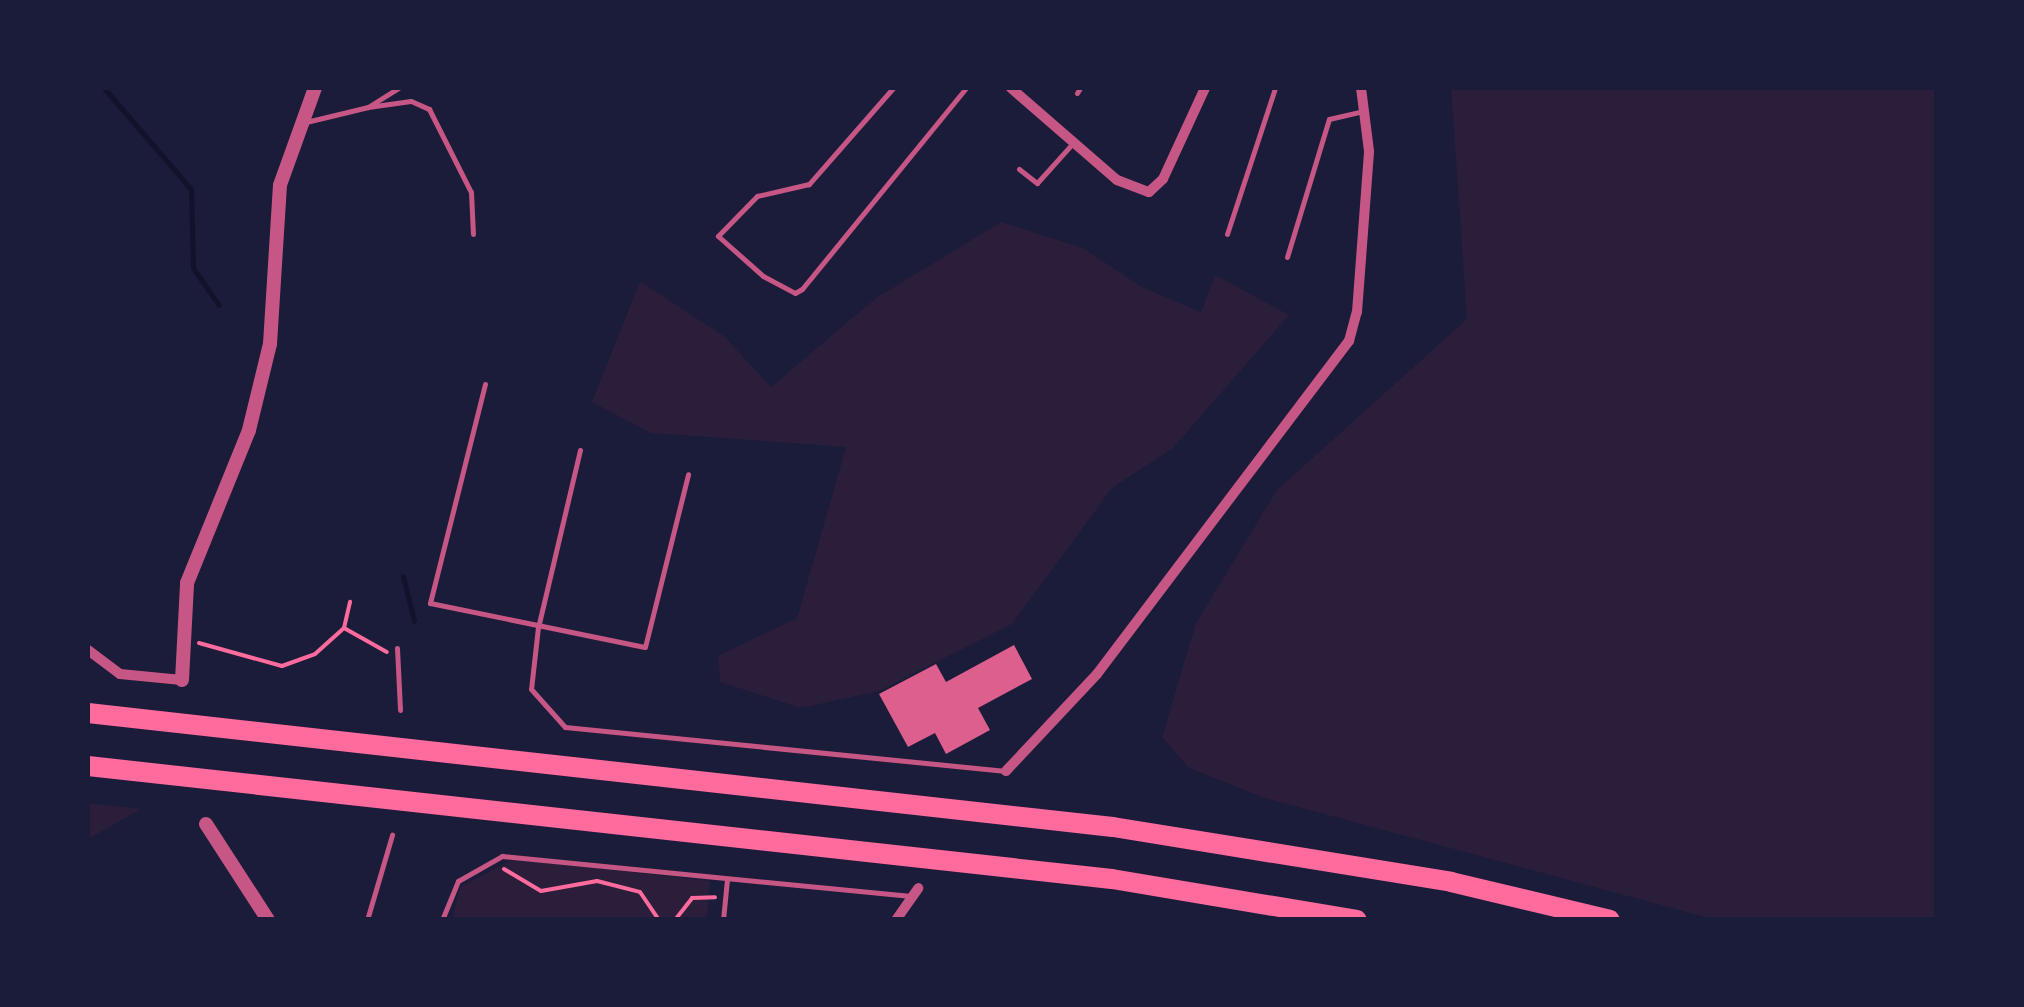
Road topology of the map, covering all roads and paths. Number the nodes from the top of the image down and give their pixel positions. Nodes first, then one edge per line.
1 (315, 88) edge
2 (399, 88) edge
3 (893, 88) edge
4 (966, 88) edge
5 (1012, 88) edge
6 (1275, 88) edge
7 (1361, 88) edge
8 (1200, 90) edge
9 (368, 107) junction
10 (1364, 111) junction
11 (303, 122) junction
12 (1074, 142) junction
13 (1019, 169) dead end
14 (473, 234) dead end
15 (1227, 234) dead end
16 (1286, 257) dead end
17 (485, 384) dead end
18 (580, 450) dead end
19 (688, 474) dead end
20 (350, 602) dead end
21 (538, 626) junction
22 (344, 628) junction
23 (184, 639) junction
24 (398, 648) dead end
25 (88, 650) edge
26 (398, 662) junction
27 (182, 680) joint
28 (400, 710) dead end
29 (88, 714) edge
30 (88, 766) edge
31 (1006, 771) joint
32 (206, 824) dead end
33 (392, 835) dead end
34 (510, 856) junction
35 (727, 879) junction
36 (914, 892) joint
37 (725, 899) junction
38 (268, 920) edge
39 (367, 920) edge
40 (442, 920) edge
41 (659, 920) edge
42 (675, 920) edge
43 (723, 920) edge
44 (896, 920) edge
45 (1357, 920) edge
46 (1610, 920) edge

1 - 11 street
2 - 9 lane
3 - 4 lane
5 - 12 street
6 - 15 lane
7 - 10 street
8 - 12 street
9 - 11 lane
9 - 14 lane
10 - 16 lane
10 - 31 street
11 - 23 street
12 - 13 lane
17 - 21 lane
18 - 21 lane
19 - 21 lane
20 - 22 path
21 - 31 lane
22 - 23 path
22 - 26 path
23 - 27 street
24 - 26 lane
25 - 27 street
26 - 28 lane
29 - 46 highway
30 - 45 highway
32 - 38 street
33 - 39 lane
34 - 35 lane
34 - 40 lane
34 - 41 path
35 - 36 lane
35 - 37 lane
36 - 44 street
37 - 42 path
37 - 43 lane

